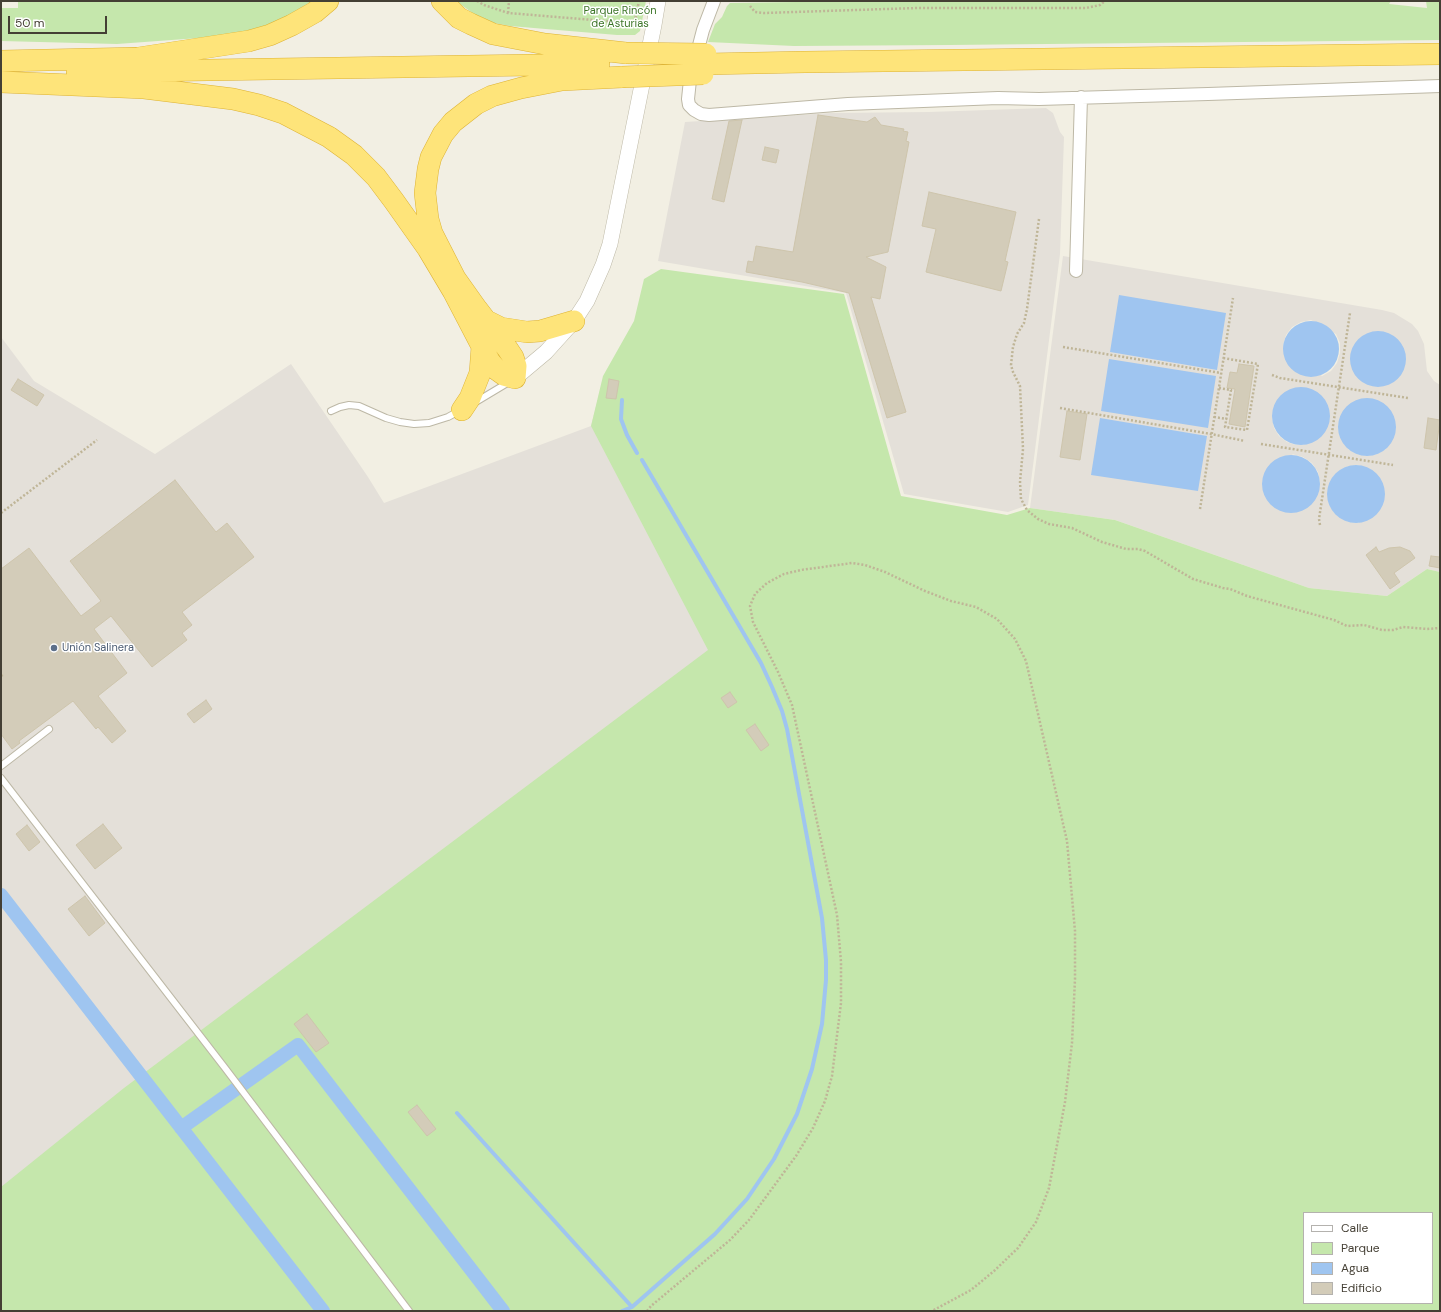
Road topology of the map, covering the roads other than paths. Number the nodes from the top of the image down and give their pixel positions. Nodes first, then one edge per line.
1 (328, 1) edge
2 (442, 1) edge
3 (658, 1) edge
4 (714, 1) edge
5 (1440, 54) edge
6 (926, 60) junction
7 (1, 61) edge
8 (705, 64) junction
9 (624, 65) junction
10 (1, 72) edge
11 (1, 82) edge
12 (1440, 86) edge
13 (1081, 98) junction
14 (1076, 271) dead end
15 (487, 321) junction
16 (574, 321) junction
17 (482, 346) junction
18 (515, 378) junction
19 (462, 410) junction
20 (331, 411) dead end
21 (48, 729) dead end
22 (1, 766) edge
23 (1, 778) edge
24 (410, 1311) edge

1 - 7 highway
2 - 9 highway
3 - 16 street
4 - 13 street
5 - 6 highway
6 - 8 highway
6 - 8 highway
8 - 9 highway
9 - 10 highway
9 - 15 highway
11 - 17 highway
12 - 13 street
13 - 14 street
15 - 16 highway
15 - 18 highway
16 - 18 street
17 - 18 highway
17 - 19 highway
18 - 19 lane
19 - 20 lane
21 - 22 lane
23 - 24 lane

